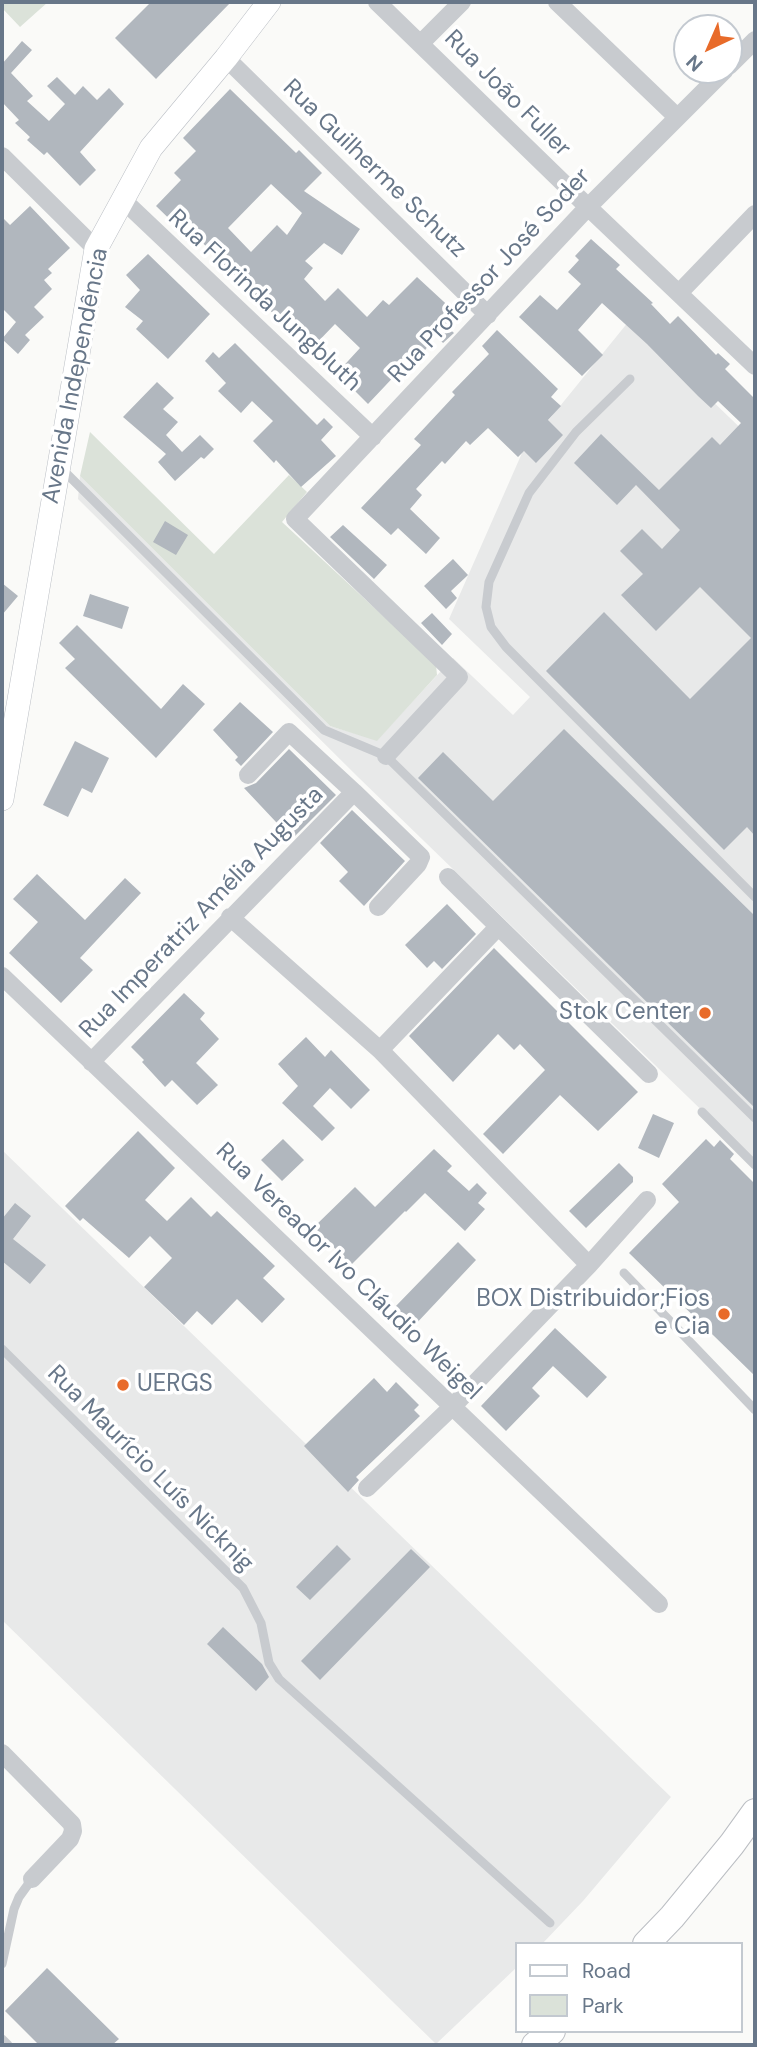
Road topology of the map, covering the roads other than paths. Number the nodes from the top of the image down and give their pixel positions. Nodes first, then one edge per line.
1 (268, 2) edge
2 (377, 2) edge
3 (462, 2) edge
4 (557, 2) edge
5 (421, 43) junction
6 (226, 58) junction
7 (711, 84) edge
8 (677, 117) junction
9 (2, 156) edge
10 (123, 200) junction
11 (587, 207) junction
12 (755, 214) edge
13 (96, 249) junction
14 (679, 293) junction
15 (488, 315) junction
16 (755, 366) edge
17 (630, 379) dead end
18 (373, 437) junction
19 (58, 466) junction
20 (7, 726) edge
21 (386, 756) junction
22 (248, 775) dead end
23 (354, 792) junction
24 (2, 799) edge
25 (448, 877) dead end
26 (755, 897) edge
27 (378, 907) dead end
28 (230, 917) junction
29 (498, 927) junction
30 (2, 976) edge
31 (380, 1050) junction
32 (91, 1062) junction
33 (649, 1074) dead end
34 (702, 1112) dead end
35 (755, 1118) edge
36 (755, 1165) edge
37 (647, 1200) dead end
38 (589, 1265) junction
39 (624, 1273) dead end
40 (2, 1349) edge
41 (453, 1406) junction
42 (755, 1410) edge
43 (367, 1488) dead end
44 (659, 1604) dead end
45 (2, 1753) edge
46 (755, 1812) edge
47 (32, 1879) joint
48 (550, 1923) dead end
49 (648, 1942) edge
50 (2, 1964) edge
51 (550, 2033) edge
52 (2, 2039) edge
53 (8, 2045) edge
54 (535, 2045) edge

1 - 6 main road, Avenida Independência
2 - 5 street, Rua João Fuller
3 - 5 street
4 - 8 street
5 - 11 street, Rua João Fuller
6 - 10 main road, Avenida Independência
6 - 15 street, Rua Guilherme Schutz
7 - 8 street, Rua Professor José Soder
8 - 11 street, Rua Professor José Soder
9 - 13 street
10 - 13 main road, Avenida Independência
10 - 18 street, Rua Florinda Jungbluth
11 - 14 street, Rua João Fuller
11 - 15 street, Rua Professor José Soder
12 - 14 street
13 - 19 main road, Avenida Independência
14 - 16 street, Rua João Fuller
15 - 18 street, Rua Professor José Soder
17 - 26 lane
18 - 21 street, Rua Professor José Soder
19 - 20 main road, Avenida Independência
19 - 21 lane
20 - 24 main road, Avenida Independência
21 - 35 lane
22 - 23 street
23 - 27 street, Rua Imperatriz Amélia Augusta
23 - 28 street, Rua Imperatriz Amélia Augusta
25 - 29 street
28 - 31 street
28 - 32 street, Rua Imperatriz Amélia Augusta
29 - 31 street
29 - 33 street
30 - 32 street, Rua Vereador Ivo Cláudio Weigel
31 - 38 street
32 - 41 street, Rua Vereador Ivo Cláudio Weigel
34 - 36 lane
37 - 38 street
38 - 41 street
39 - 42 lane
40 - 48 lane, Rua Maurício Luís Nicknig
41 - 43 street
41 - 44 street, Rua Vereador Ivo Cláudio Weigel
45 - 47 street
46 - 49 main road
47 - 50 lane
51 - 54 main road
52 - 53 lane

